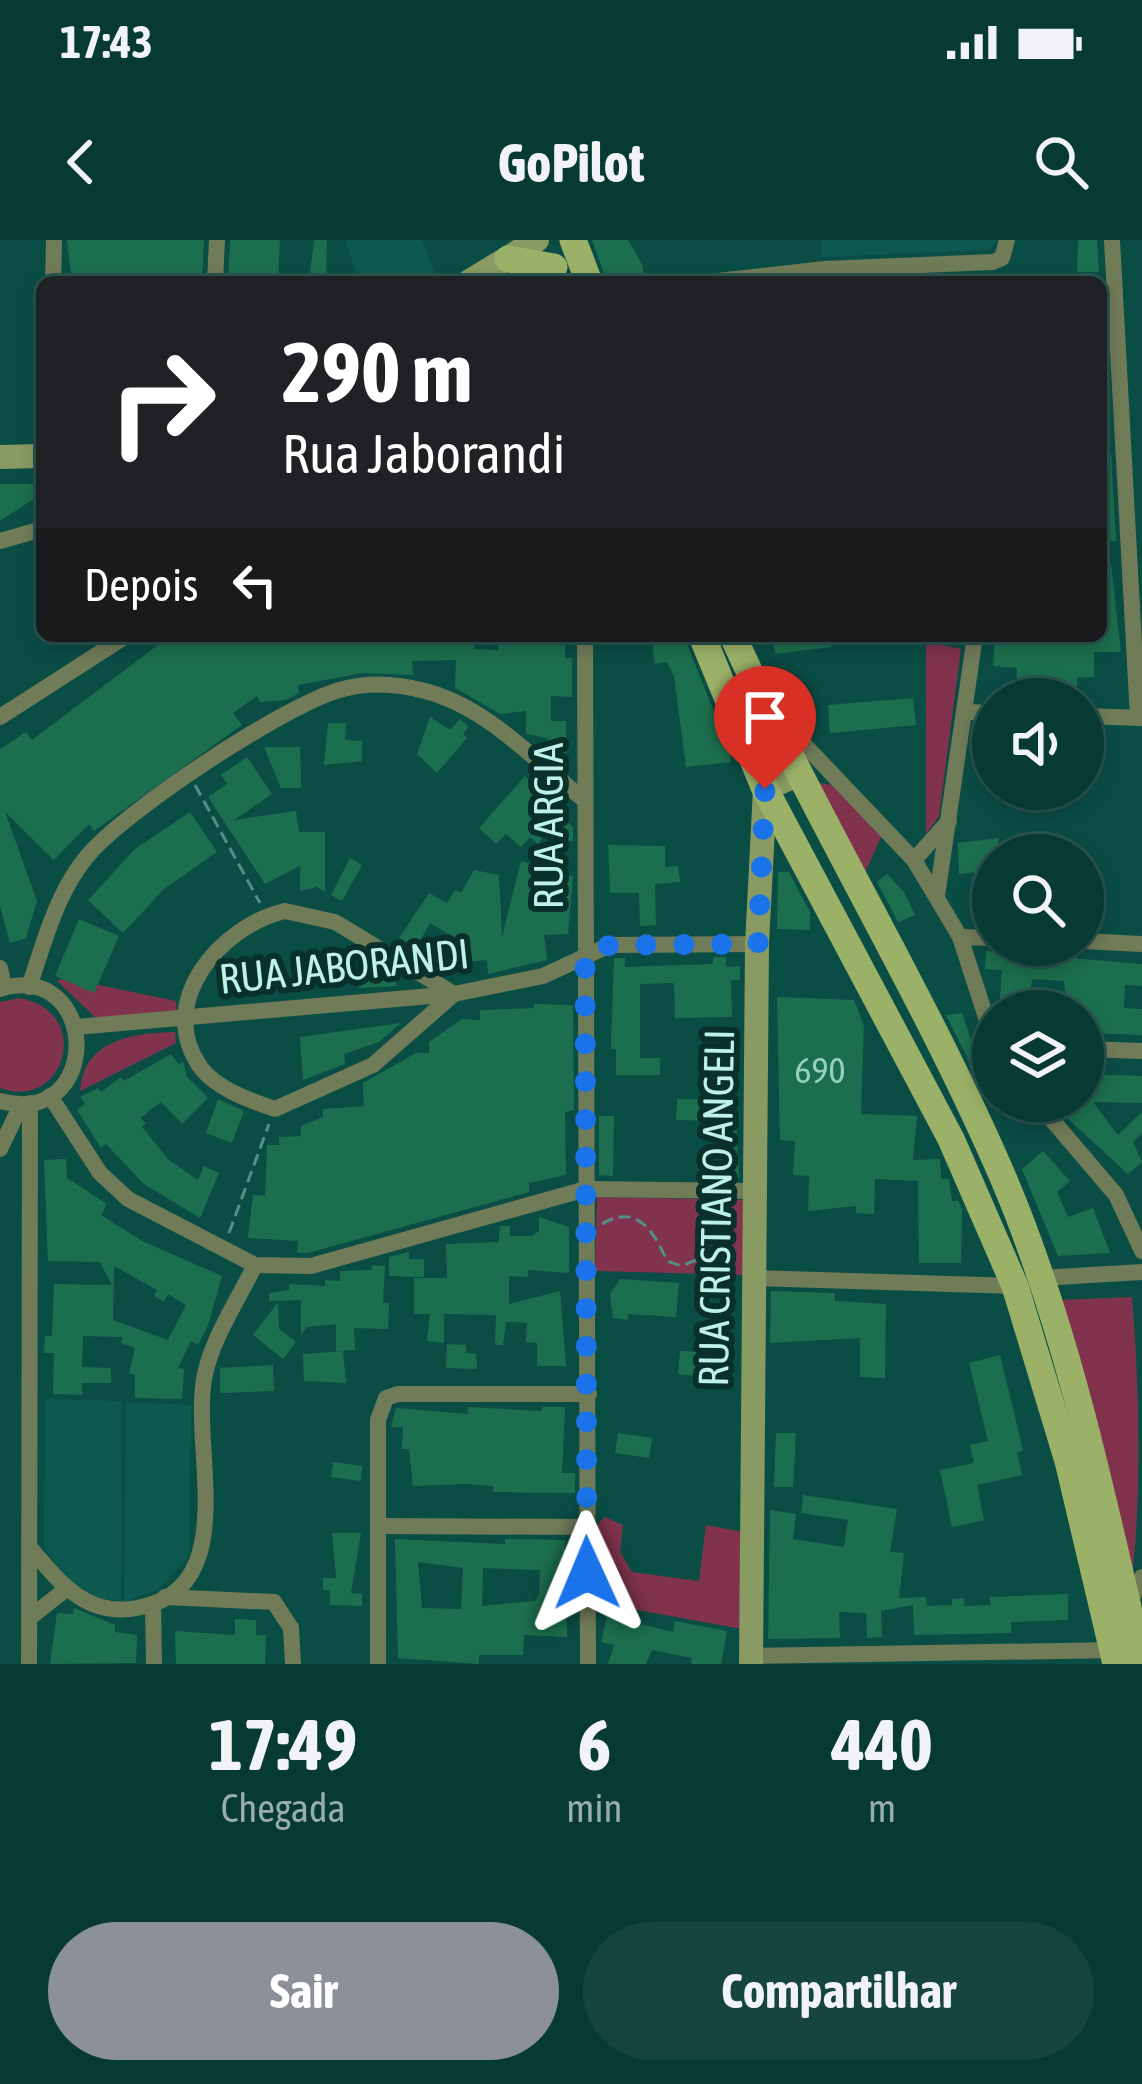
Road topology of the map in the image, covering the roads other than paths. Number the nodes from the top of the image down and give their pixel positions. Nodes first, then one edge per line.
1 (54, 240) edge
2 (218, 240) edge
3 (540, 240) edge
4 (573, 240) edge
5 (1006, 240) edge
6 (1112, 240) edge
7 (508, 259) junction
8 (557, 275) edge
9 (825, 275) edge
10 (53, 276) edge
11 (215, 276) edge
12 (478, 276) edge
13 (588, 276) edge
14 (36, 456) edge
15 (0, 457) edge
16 (36, 531) edge
17 (0, 541) edge
18 (117, 642) edge
19 (585, 642) edge
20 (704, 642) edge
21 (736, 642) edge
22 (973, 642) edge
23 (761, 699) junction
24 (966, 712) junction
25 (972, 712) edge
26 (0, 717) edge
27 (1104, 717) edge
28 (1140, 718) edge
29 (798, 775) junction
30 (835, 775) junction
31 (765, 789) junction
32 (583, 799) junction
33 (951, 818) junction
34 (914, 860) junction
35 (938, 896) junction
36 (960, 937) junction
37 (972, 937) edge
38 (1104, 942) edge
39 (758, 944) junction
40 (1142, 944) edge
41 (585, 956) junction
42 (0, 968) edge
43 (28, 987) junction
44 (2, 988) edge
45 (977, 990) edge
46 (454, 994) junction
47 (187, 1020) junction
48 (76, 1027) junction
49 (1104, 1050) edge
50 (1142, 1051) edge
51 (50, 1096) junction
52 (0, 1101) edge
53 (25, 1104) junction
54 (1054, 1122) edge
55 (0, 1149) edge
56 (586, 1189) junction
57 (756, 1191) junction
58 (1142, 1251) edge
59 (254, 1265) junction
60 (752, 1272) junction
61 (1142, 1272) edge
62 (1028, 1282) junction
63 (589, 1394) junction
64 (380, 1526) junction
65 (586, 1527) junction
66 (32, 1550) junction
67 (193, 1568) junction
68 (1142, 1577) edge
69 (66, 1589) junction
70 (233, 1598) junction
71 (159, 1600) junction
72 (1126, 1610) junction
73 (32, 1616) junction
74 (1130, 1655) edge
75 (751, 1660) edge
76 (29, 1664) edge
77 (154, 1664) edge
78 (292, 1664) edge
79 (378, 1664) edge
80 (588, 1664) edge

1 - 10 street
2 - 11 street
3 - 7 street
3 - 8 main road
4 - 13 main road
5 - 9 street
6 - 28 street
7 - 8 main road
7 - 12 street
14 - 15 street
16 - 17 street
18 - 26 street
19 - 32 street, RUA ARGIA
20 - 31 main road
21 - 23 main road
22 - 24 street
23 - 29 main road
23 - 30 street
24 - 25 street
24 - 33 street
27 - 28 street
29 - 30 street
29 - 31 street
29 - 62 main road
30 - 34 street
31 - 39 street, RUA CRISTIANO ANGELI
31 - 62 main road
32 - 41 street, RUA ARGIA
32 - 43 street
33 - 34 street
33 - 35 street
34 - 35 street
35 - 36 street
36 - 37 street
36 - 45 street
38 - 40 street
39 - 41 street, RUA JABORANDI
39 - 57 street, RUA CRISTIANO ANGELI
41 - 46 street, RUA JABORANDI
41 - 56 street, RUA ARGIA
42 - 44 street
43 - 44 street
43 - 48 street
46 - 47 street, RUA JABORANDI
46 - 47 street
46 - 47 street
47 - 48 street, RUA JABORANDI
48 - 51 street
49 - 50 street
51 - 53 street
51 - 59 street
52 - 53 street
53 - 55 street
53 - 66 street
54 - 58 street
56 - 57 street
56 - 59 street
56 - 63 street, RUA ARGIA
57 - 60 street, RUA CRISTIANO ANGELI
59 - 67 street
60 - 62 street
60 - 75 street, RUA CRISTIANO ANGELI
61 - 62 street
62 - 72 main road
62 - 74 main road
63 - 64 street
63 - 65 street, RUA ARGIA
64 - 65 street
64 - 79 street
65 - 80 street, RUA ARGIA
66 - 69 street
66 - 73 street
67 - 70 street
67 - 71 street
68 - 72 street
69 - 71 street
69 - 73 street
70 - 71 street
70 - 78 street
71 - 77 street
72 - 74 main road
73 - 76 street
74 - 75 street

